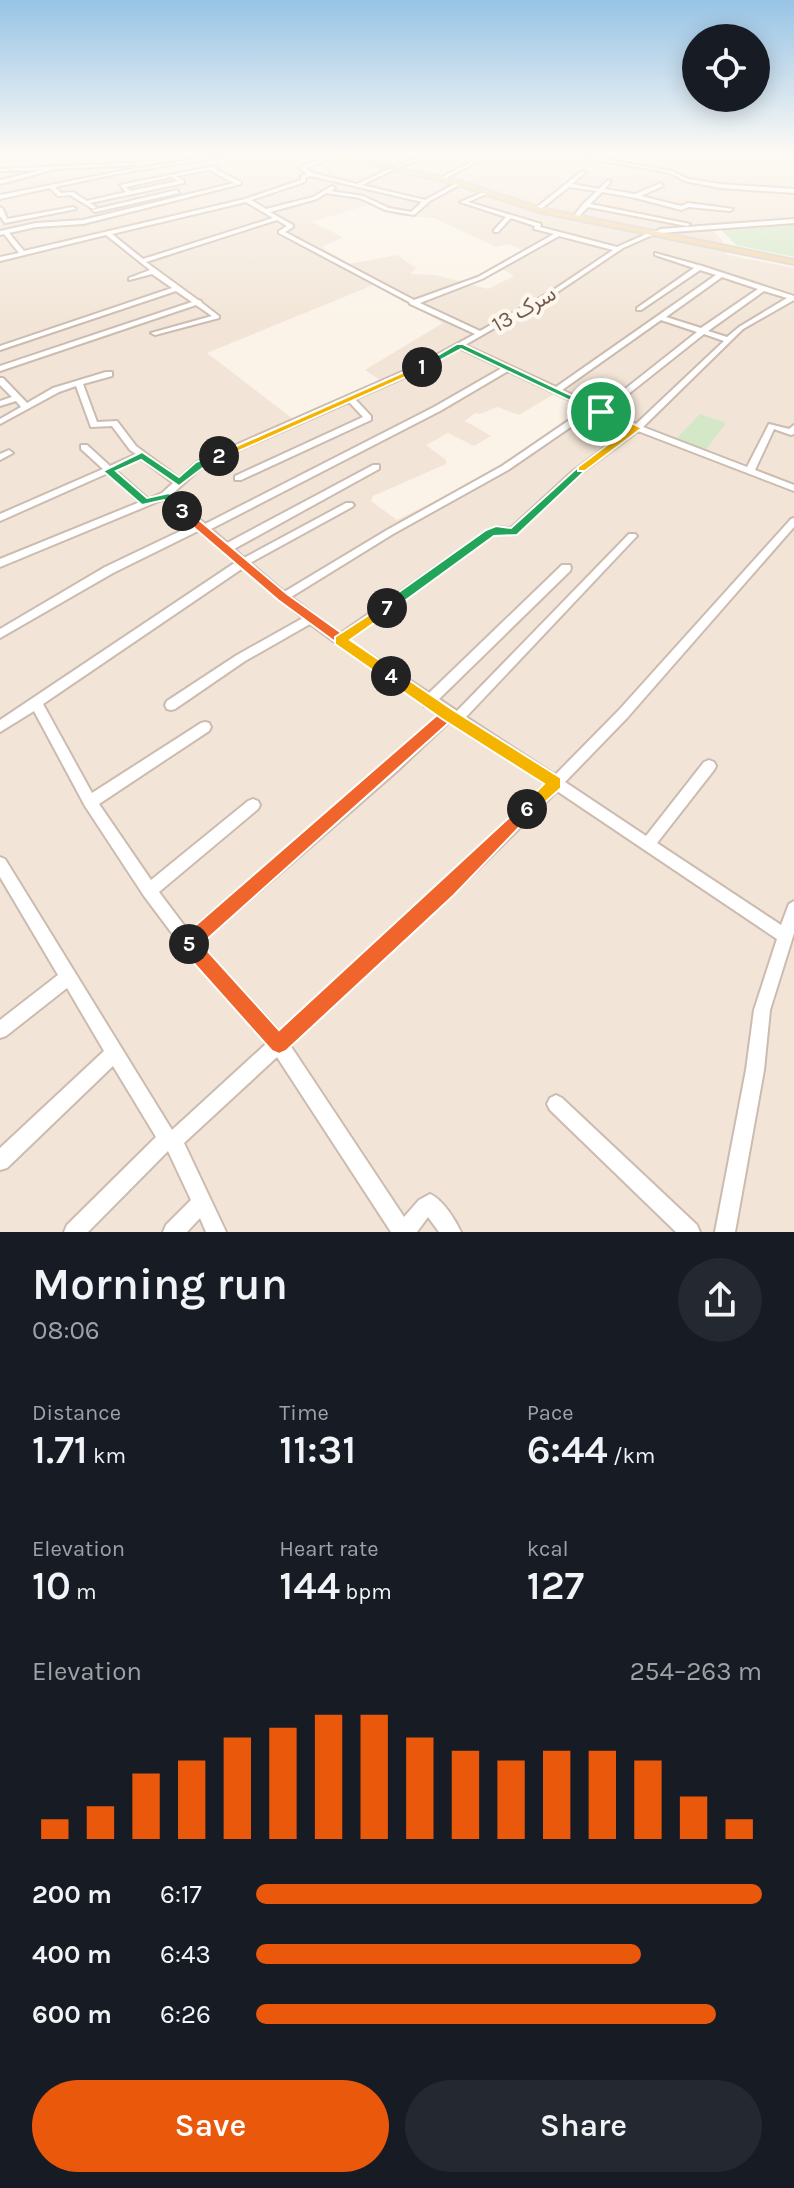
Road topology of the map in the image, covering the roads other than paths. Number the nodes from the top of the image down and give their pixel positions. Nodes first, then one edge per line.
1 (1, 211) edge
2 (58, 211) edge
3 (75, 211) edge
4 (98, 211) edge
5 (129, 211) edge
6 (198, 211) edge
7 (266, 211) edge
8 (495, 211) edge
9 (548, 211) edge
10 (556, 211) edge
11 (580, 211) edge
12 (619, 211) edge
13 (30, 216) junction
14 (510, 216) junction
15 (577, 216) junction
16 (106, 217) junction
17 (278, 218) junction
18 (794, 221) edge
19 (83, 222) junction
20 (36, 225) junction
21 (707, 228) junction
22 (496, 231) dead end
23 (3, 232) edge
24 (561, 232) junction
25 (658, 232) junction
26 (108, 234) junction
27 (92, 237) junction
28 (15, 241) junction
29 (0, 244) edge
30 (617, 249) junction
31 (23, 254) junction
32 (657, 254) dead end
33 (0, 259) edge
34 (142, 261) junction
35 (794, 261) edge
36 (700, 267) junction
37 (154, 272) junction
38 (720, 275) junction
39 (131, 279) dead end
40 (179, 288) junction
41 (762, 289) junction
42 (793, 298) edge
43 (199, 302) junction
44 (412, 303) junction
45 (639, 309) dead end
46 (660, 317) junction
47 (703, 332) junction
48 (155, 333) dead end
49 (482, 334) junction
50 (729, 340) junction
51 (460, 346) junction
52 (0, 348) edge
53 (0, 369) edge
54 (506, 369) junction
55 (109, 374) dead end
56 (0, 380) edge
57 (79, 383) junction
58 (556, 391) junction
59 (17, 398) junction
60 (350, 398) junction
61 (0, 404) edge
62 (25, 406) junction
63 (597, 410) junction
64 (0, 422) edge
65 (637, 428) junction
66 (794, 428) edge
67 (84, 447) dead end
68 (142, 455) junction
69 (376, 467) dead end
70 (109, 471) junction
71 (749, 472) junction
72 (238, 478) dead end
73 (179, 483) junction
74 (794, 488) edge
75 (165, 495) junction
76 (146, 502) junction
77 (349, 505) dead end
78 (0, 518) edge
79 (794, 521) edge
80 (203, 529) junction
81 (632, 536) dead end
82 (227, 548) junction
83 (244, 562) junction
84 (0, 563) edge
85 (566, 568) dead end
86 (283, 597) junction
87 (311, 618) junction
88 (1, 632) edge
89 (340, 640) junction
90 (428, 702) junction
91 (36, 703) junction
92 (171, 705) dead end
93 (452, 718) junction
94 (0, 727) edge
95 (205, 727) dead end
96 (709, 766) dead end
97 (556, 783) junction
98 (90, 802) junction
99 (253, 805) dead end
100 (648, 844) junction
101 (0, 864) edge
102 (149, 891) junction
103 (794, 909) edge
104 (785, 936) junction
105 (188, 943) junction
106 (67, 978) junction
107 (0, 1030) edge
108 (279, 1044) junction
109 (114, 1053) junction
110 (556, 1104) dead end
111 (170, 1140) junction
112 (0, 1161) edge
113 (202, 1202) junction
114 (74, 1232) edge
115 (173, 1232) edge
116 (216, 1232) edge
117 (451, 1232) edge
118 (690, 1232) edge
119 (725, 1232) edge

1 - 13 street
2 - 13 street
3 - 19 street
4 - 16 street
5 - 16 street
6 - 26 street
7 - 17 street
8 - 14 street
9 - 15 main road
10 - 15 main road
11 - 15 street
12 - 21 street
13 - 20 street
14 - 22 street
14 - 24 street
15 - 25 main road
16 - 19 street
17 - 34 street
17 - 44 street
18 - 21 street, سرک 13
19 - 20 street
19 - 27 street
20 - 23 street
21 - 25 street, سرک 13
23 - 28 street
24 - 30 street
24 - 44 street
25 - 30 street, سرک 13
25 - 35 main road
26 - 27 street
26 - 34 street
27 - 31 street
28 - 29 street
28 - 31 street
30 - 49 street, سرک 13
31 - 33 street
32 - 36 street
34 - 37 street
36 - 38 street
36 - 45 street
37 - 39 street
37 - 40 street
38 - 41 street
38 - 46 street
40 - 43 street
40 - 52 street
41 - 42 street
41 - 47 street
42 - 50 street
43 - 48 street
43 - 53 street
44 - 49 street
46 - 47 street
46 - 58 street
47 - 50 street
47 - 63 street
49 - 51 street, سرک 13
50 - 65 street
51 - 54 street
51 - 60 street, سرک 13
54 - 58 street
54 - 80 street
55 - 57 street
56 - 59 street
57 - 62 street
57 - 68 street
58 - 63 street
59 - 61 street
59 - 62 street
60 - 72 street
60 - 73 street, سرک 13
62 - 64 street
63 - 65 street
63 - 86 street
65 - 71 street
65 - 89 street
66 - 71 street
67 - 70 street
68 - 70 street
68 - 73 street
69 - 82 street
70 - 76 street
70 - 78 street
71 - 74 street
73 - 75 street, سرک 13
75 - 76 street, سرک 13
75 - 80 street
76 - 84 street, سرک 13
77 - 83 street
79 - 97 street
80 - 82 street
80 - 88 street
81 - 93 street
82 - 83 street
83 - 86 street
83 - 91 street
85 - 90 street
86 - 87 street
87 - 89 street
87 - 92 street
89 - 90 street
90 - 93 street
91 - 94 street
91 - 98 street
93 - 97 street
93 - 105 street
95 - 98 street
96 - 100 street
97 - 100 street
97 - 108 street
98 - 102 street
99 - 102 street
100 - 104 street
101 - 106 street
102 - 105 street
103 - 104 street
104 - 119 street
105 - 108 street
106 - 107 street
106 - 109 street
108 - 111 street
108 - 117 street
109 - 111 street
109 - 112 street
110 - 118 street
111 - 113 street
111 - 114 street
113 - 115 street
113 - 116 street

